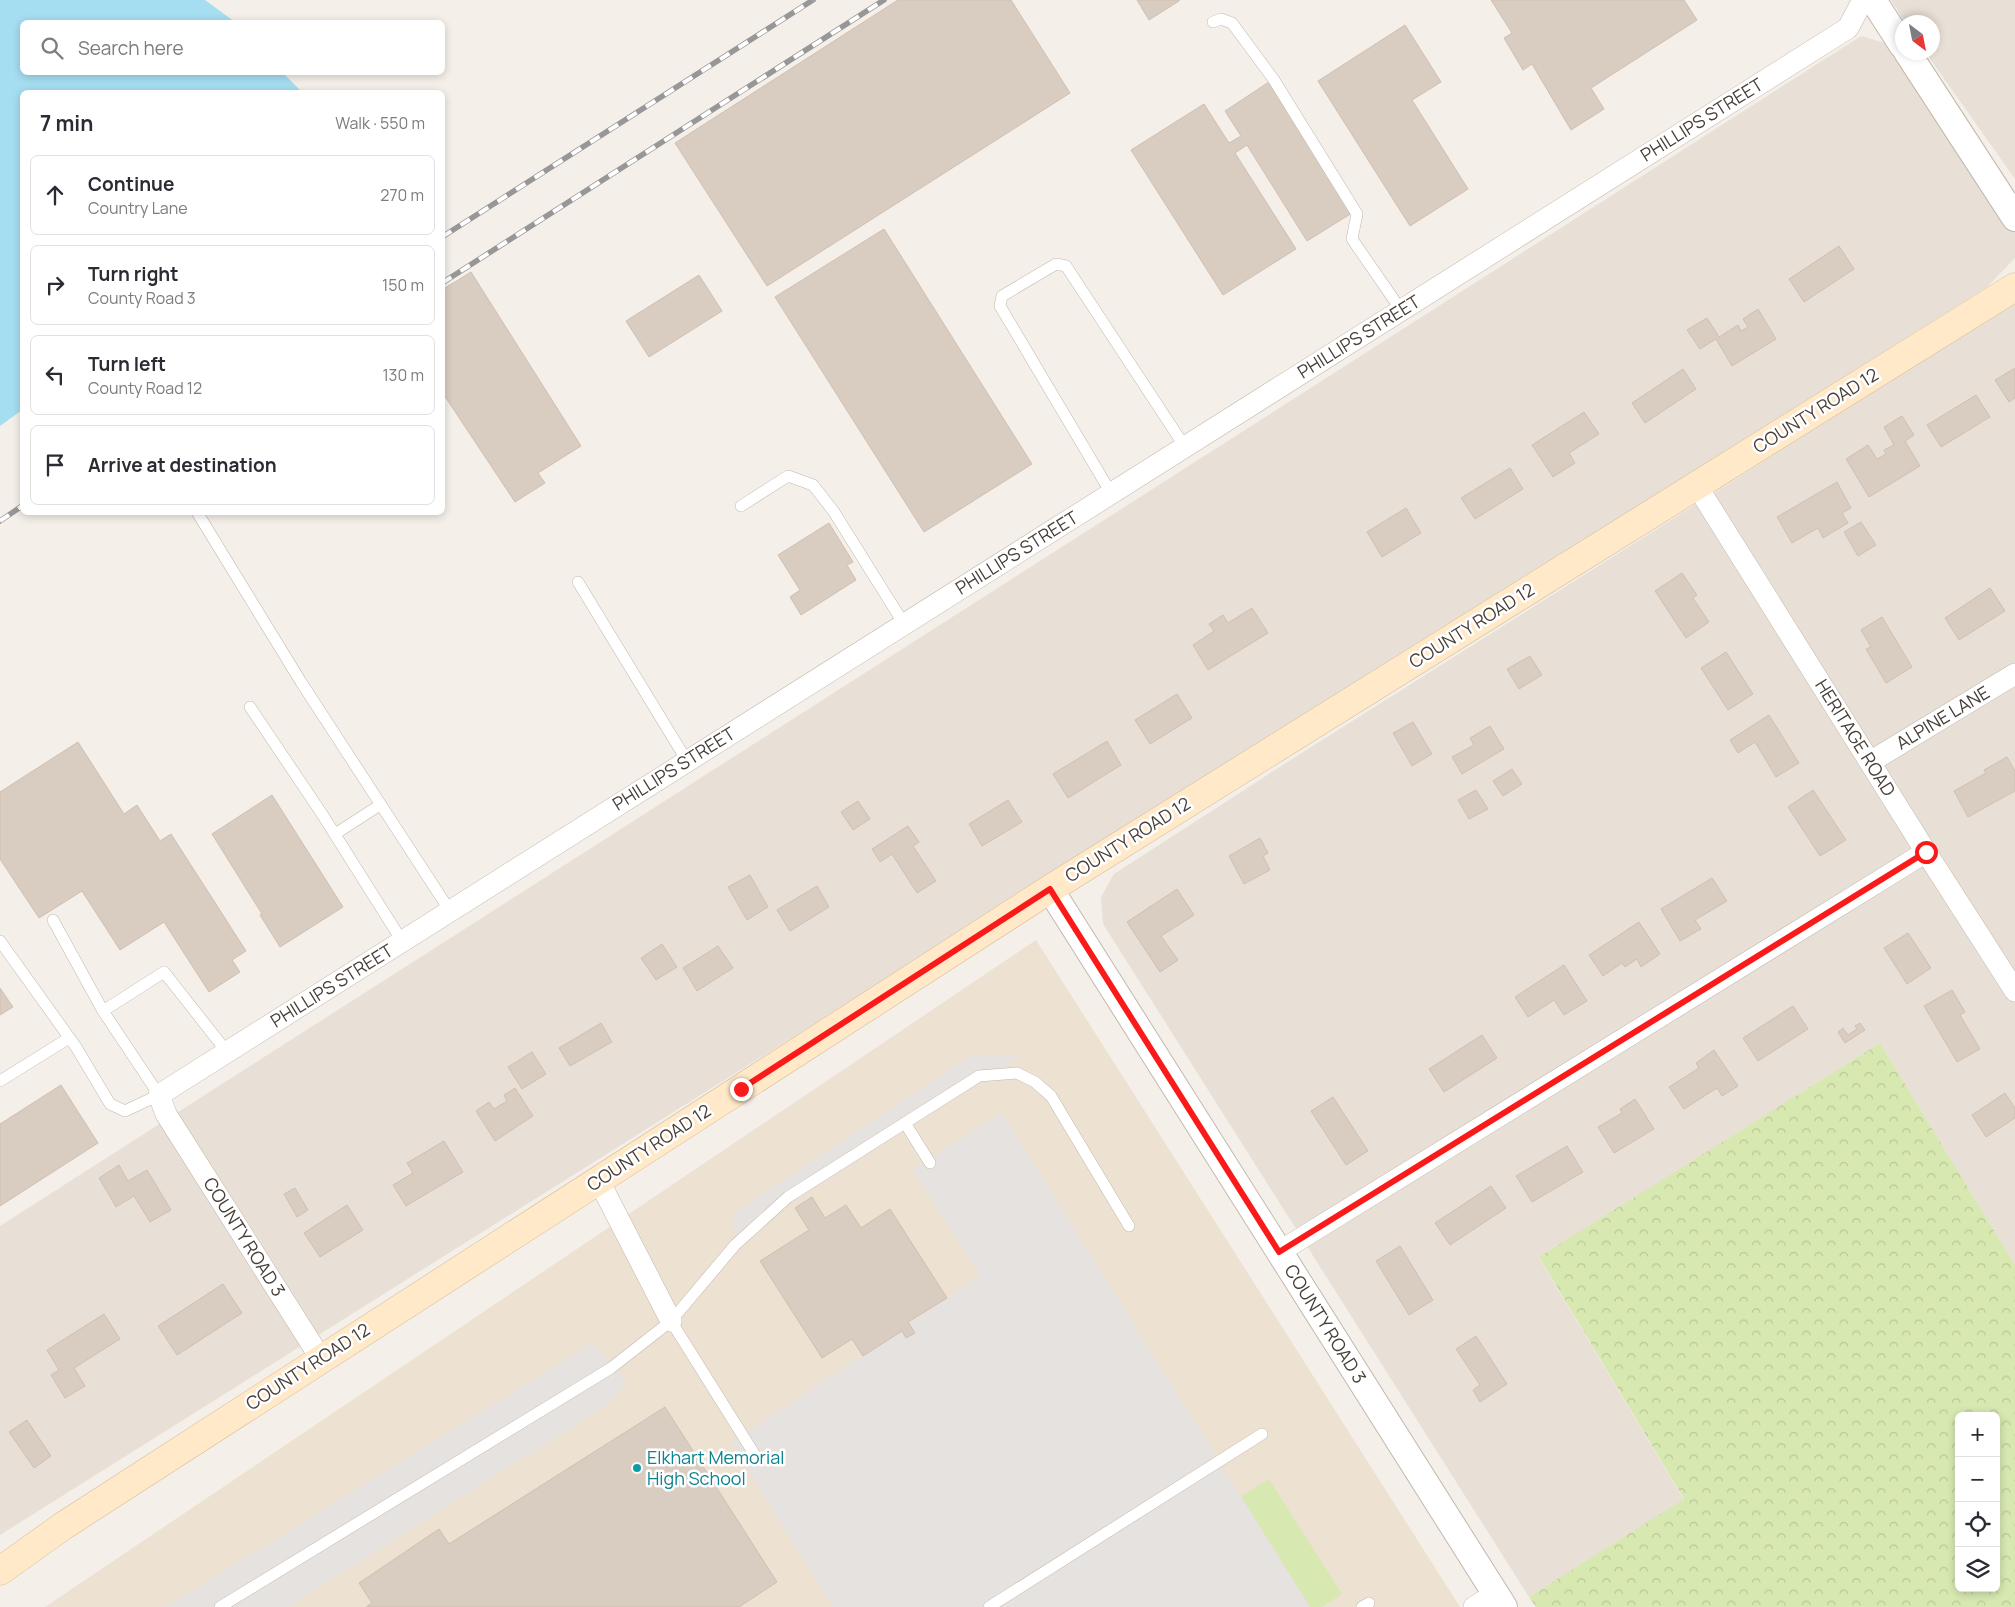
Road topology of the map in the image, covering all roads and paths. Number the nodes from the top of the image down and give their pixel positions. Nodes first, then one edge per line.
1 (1863, 0) edge
2 (1873, 0) edge
3 (1213, 22) dead end
4 (1895, 34) edge
5 (1912, 60) edge
6 (2015, 218) edge
7 (2015, 287) edge
8 (1401, 310) junction
9 (1185, 446) junction
10 (1697, 486) junction
11 (1111, 493) junction
12 (741, 506) dead end
13 (199, 515) edge
14 (578, 582) dead end
15 (904, 624) junction
16 (2015, 674) edge
17 (250, 708) dead end
18 (687, 761) junction
19 (1870, 762) junction
20 (380, 805) junction
21 (335, 834) junction
22 (1926, 852) junction
23 (1050, 889) junction
24 (450, 911) junction
25 (53, 920) dead end
26 (0, 941) edge
27 (402, 941) junction
28 (2015, 990) edge
29 (104, 1011) junction
30 (69, 1038) junction
31 (227, 1052) junction
32 (0, 1080) edge
33 (163, 1104) junction
34 (905, 1123) junction
35 (930, 1163) dead end
36 (599, 1181) junction
37 (1129, 1226) dead end
38 (1279, 1252) junction
39 (671, 1322) junction
40 (321, 1359) junction
41 (1262, 1434) dead end
42 (758, 1460) dead end
43 (0, 1571) edge
44 (1491, 1603) edge
45 (220, 1607) edge
46 (989, 1607) edge

1 - 8 street, PHILLIPS STREET
2 - 4 street
3 - 8 lane
5 - 6 street
7 - 10 main road, COUNTY ROAD 12
8 - 9 street, PHILLIPS STREET
9 - 11 street, PHILLIPS STREET
9 - 11 lane
10 - 19 street, HERITAGE ROAD
10 - 23 main road, COUNTY ROAD 12
11 - 15 street, PHILLIPS STREET
12 - 15 lane
13 - 20 lane
14 - 18 lane
15 - 18 street, PHILLIPS STREET
16 - 19 street, ALPINE LANE
17 - 21 lane
18 - 24 street, PHILLIPS STREET
19 - 22 street, HERITAGE ROAD
20 - 21 lane
20 - 24 lane
21 - 27 lane
22 - 28 street, HERITAGE ROAD
22 - 38 street
23 - 36 main road, COUNTY ROAD 12
23 - 38 street, COUNTY ROAD 3
24 - 27 street, PHILLIPS STREET
25 - 29 lane
26 - 30 lane, PHILLIPS STREET
27 - 31 street, PHILLIPS STREET
29 - 31 lane
29 - 33 lane
30 - 32 lane
30 - 33 lane, PHILLIPS STREET
31 - 33 street, PHILLIPS STREET
33 - 40 street, COUNTY ROAD 3
34 - 35 lane
34 - 37 lane
34 - 39 lane
36 - 39 street
36 - 40 main road, COUNTY ROAD 12
38 - 44 street, COUNTY ROAD 3
39 - 42 lane
39 - 45 lane
40 - 43 main road, COUNTY ROAD 12
41 - 46 lane

